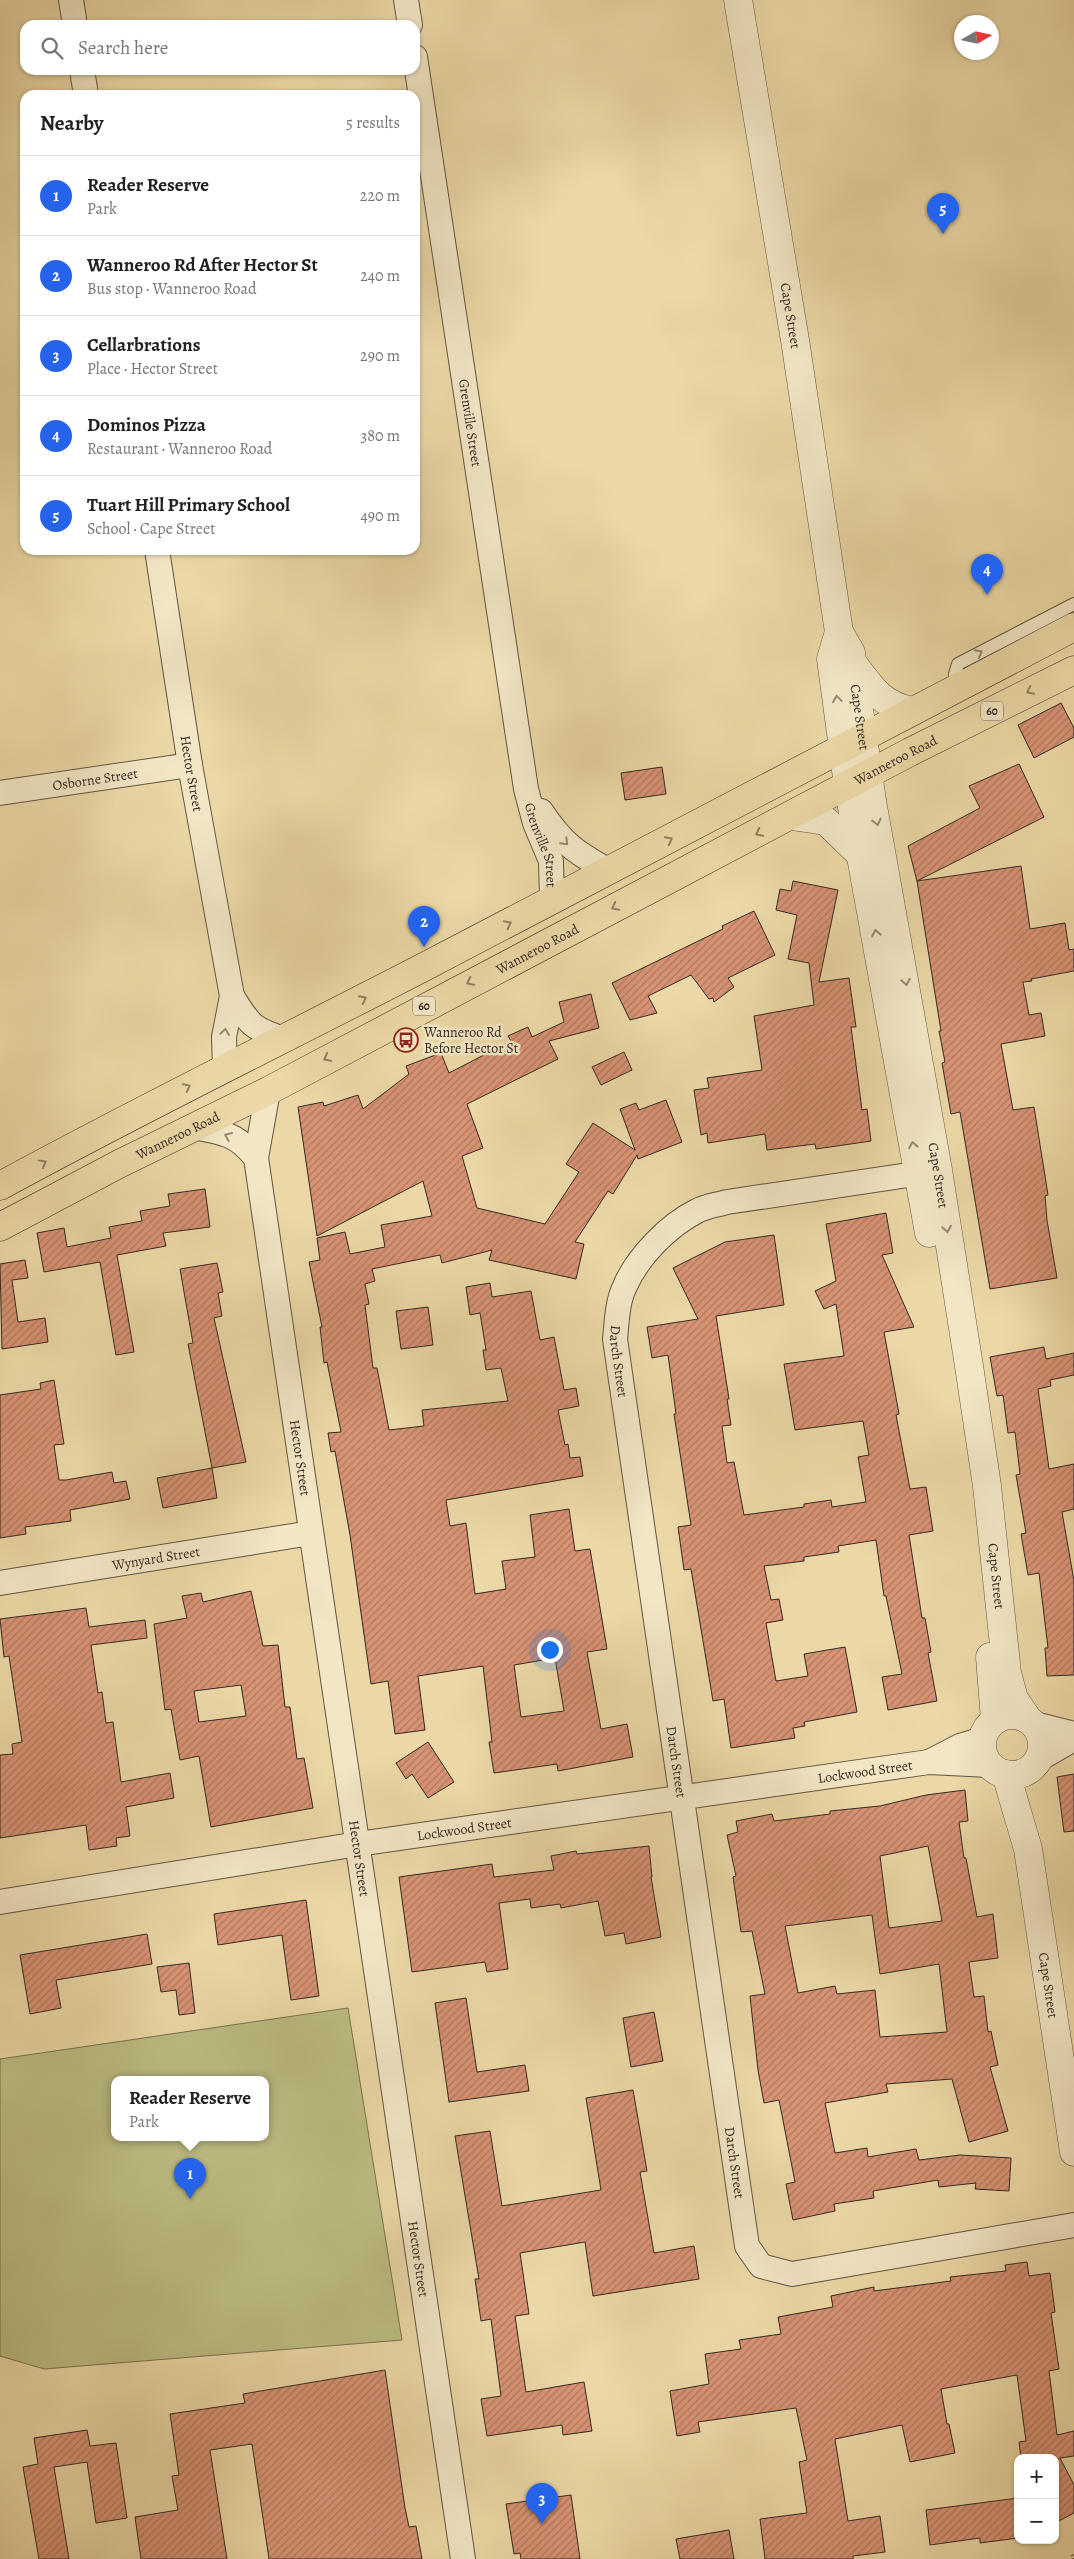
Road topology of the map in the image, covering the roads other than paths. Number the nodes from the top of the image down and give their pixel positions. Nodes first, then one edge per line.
1 (71, 0) edge
2 (406, 0) edge
3 (738, 0) edge
4 (74, 20) edge
5 (409, 20) edge
6 (83, 75) edge
7 (418, 75) edge
8 (85, 90) edge
9 (158, 555) edge
10 (1074, 604) edge
11 (1074, 627) edge
12 (839, 632) junction
13 (1074, 637) edge
14 (1039, 646) junction
15 (853, 663) junction
16 (1074, 670) edge
17 (956, 689) junction
18 (912, 712) junction
19 (854, 742) junction
20 (190, 765) junction
21 (859, 780) junction
22 (526, 789) junction
23 (0, 793) edge
24 (791, 816) junction
25 (861, 855) junction
26 (609, 871) junction
27 (552, 901) junction
28 (232, 996) junction
29 (284, 1039) junction
30 (225, 1068) junction
31 (268, 1091) junction
32 (193, 1127) junction
33 (256, 1158) junction
34 (928, 1172) junction
35 (0, 1186) edge
36 (0, 1227) edge
37 (311, 1533) junction
38 (0, 1583) edge
39 (1031, 1721) junction
40 (989, 1729) junction
41 (1074, 1734) edge
42 (1074, 1739) edge
43 (929, 1762) junction
44 (1036, 1763) junction
45 (998, 1770) junction
46 (681, 1799) junction
47 (358, 1844) junction
48 (1028, 1849) junction
49 (0, 1902) edge
50 (1074, 2152) edge
51 (1074, 2225) edge
52 (463, 2559) edge

1 - 4 street
2 - 5 street
3 - 12 street, Cape Street
6 - 8 street
7 - 22 street, Grenville Street
9 - 20 street, Hector Street
17 -> 10 lane
11 - 14 highway
12 - 15 street, Cape Street
19 -> 12 street, Cape Street
13 - 14 highway
14 - 17 highway
15 - 18 street
15 - 19 street, Cape Street
16 -> 21 highway, Wanneroo Road / 60
17 - 18 highway
18 - 19 highway
19 - 21 street, Cape Street
26 -> 19 highway
20 - 23 street, Osborne Street
20 - 28 street, Hector Street
21 - 24 highway, Wanneroo Road / 60
21 - 25 street, Cape Street
21 -> 34 street, Cape Street
22 -> 26 street, Grenville Street
22 - 27 street, Grenville Street
24 - 25 street
24 -> 31 highway, Wanneroo Road / 60
34 -> 25 street, Cape Street
26 - 27 highway
29 -> 27 highway
28 - 29 street, Hector Street
30 -> 28 street, Hector Street
29 - 30 highway
35 -> 30 highway
31 - 32 highway, Wanneroo Road / 60
31 - 33 street, Hector Street
33 -> 32 street
32 - 36 highway, Wanneroo Road / 60
33 - 37 street, Hector Street
34 -> 39 street, Cape Street
34 - 40 street, Cape Street
34 - 46 street, Darch Street
37 - 38 street, Wynyard Street
37 - 47 street, Hector Street
39 - 40 street
39 - 41 street
39 - 44 street
40 - 43 street, Lockwood Street
40 - 45 street
42 - 44 street
43 - 45 street, Lockwood Street
43 - 46 street, Lockwood Street
44 - 45 street
44 - 48 street, Cape Street
45 - 48 street, Cape Street
46 - 47 street, Lockwood Street
46 - 51 street, Darch Street
47 - 49 street, Lockwood Street
47 - 52 street, Hector Street
48 - 50 street, Cape Street

